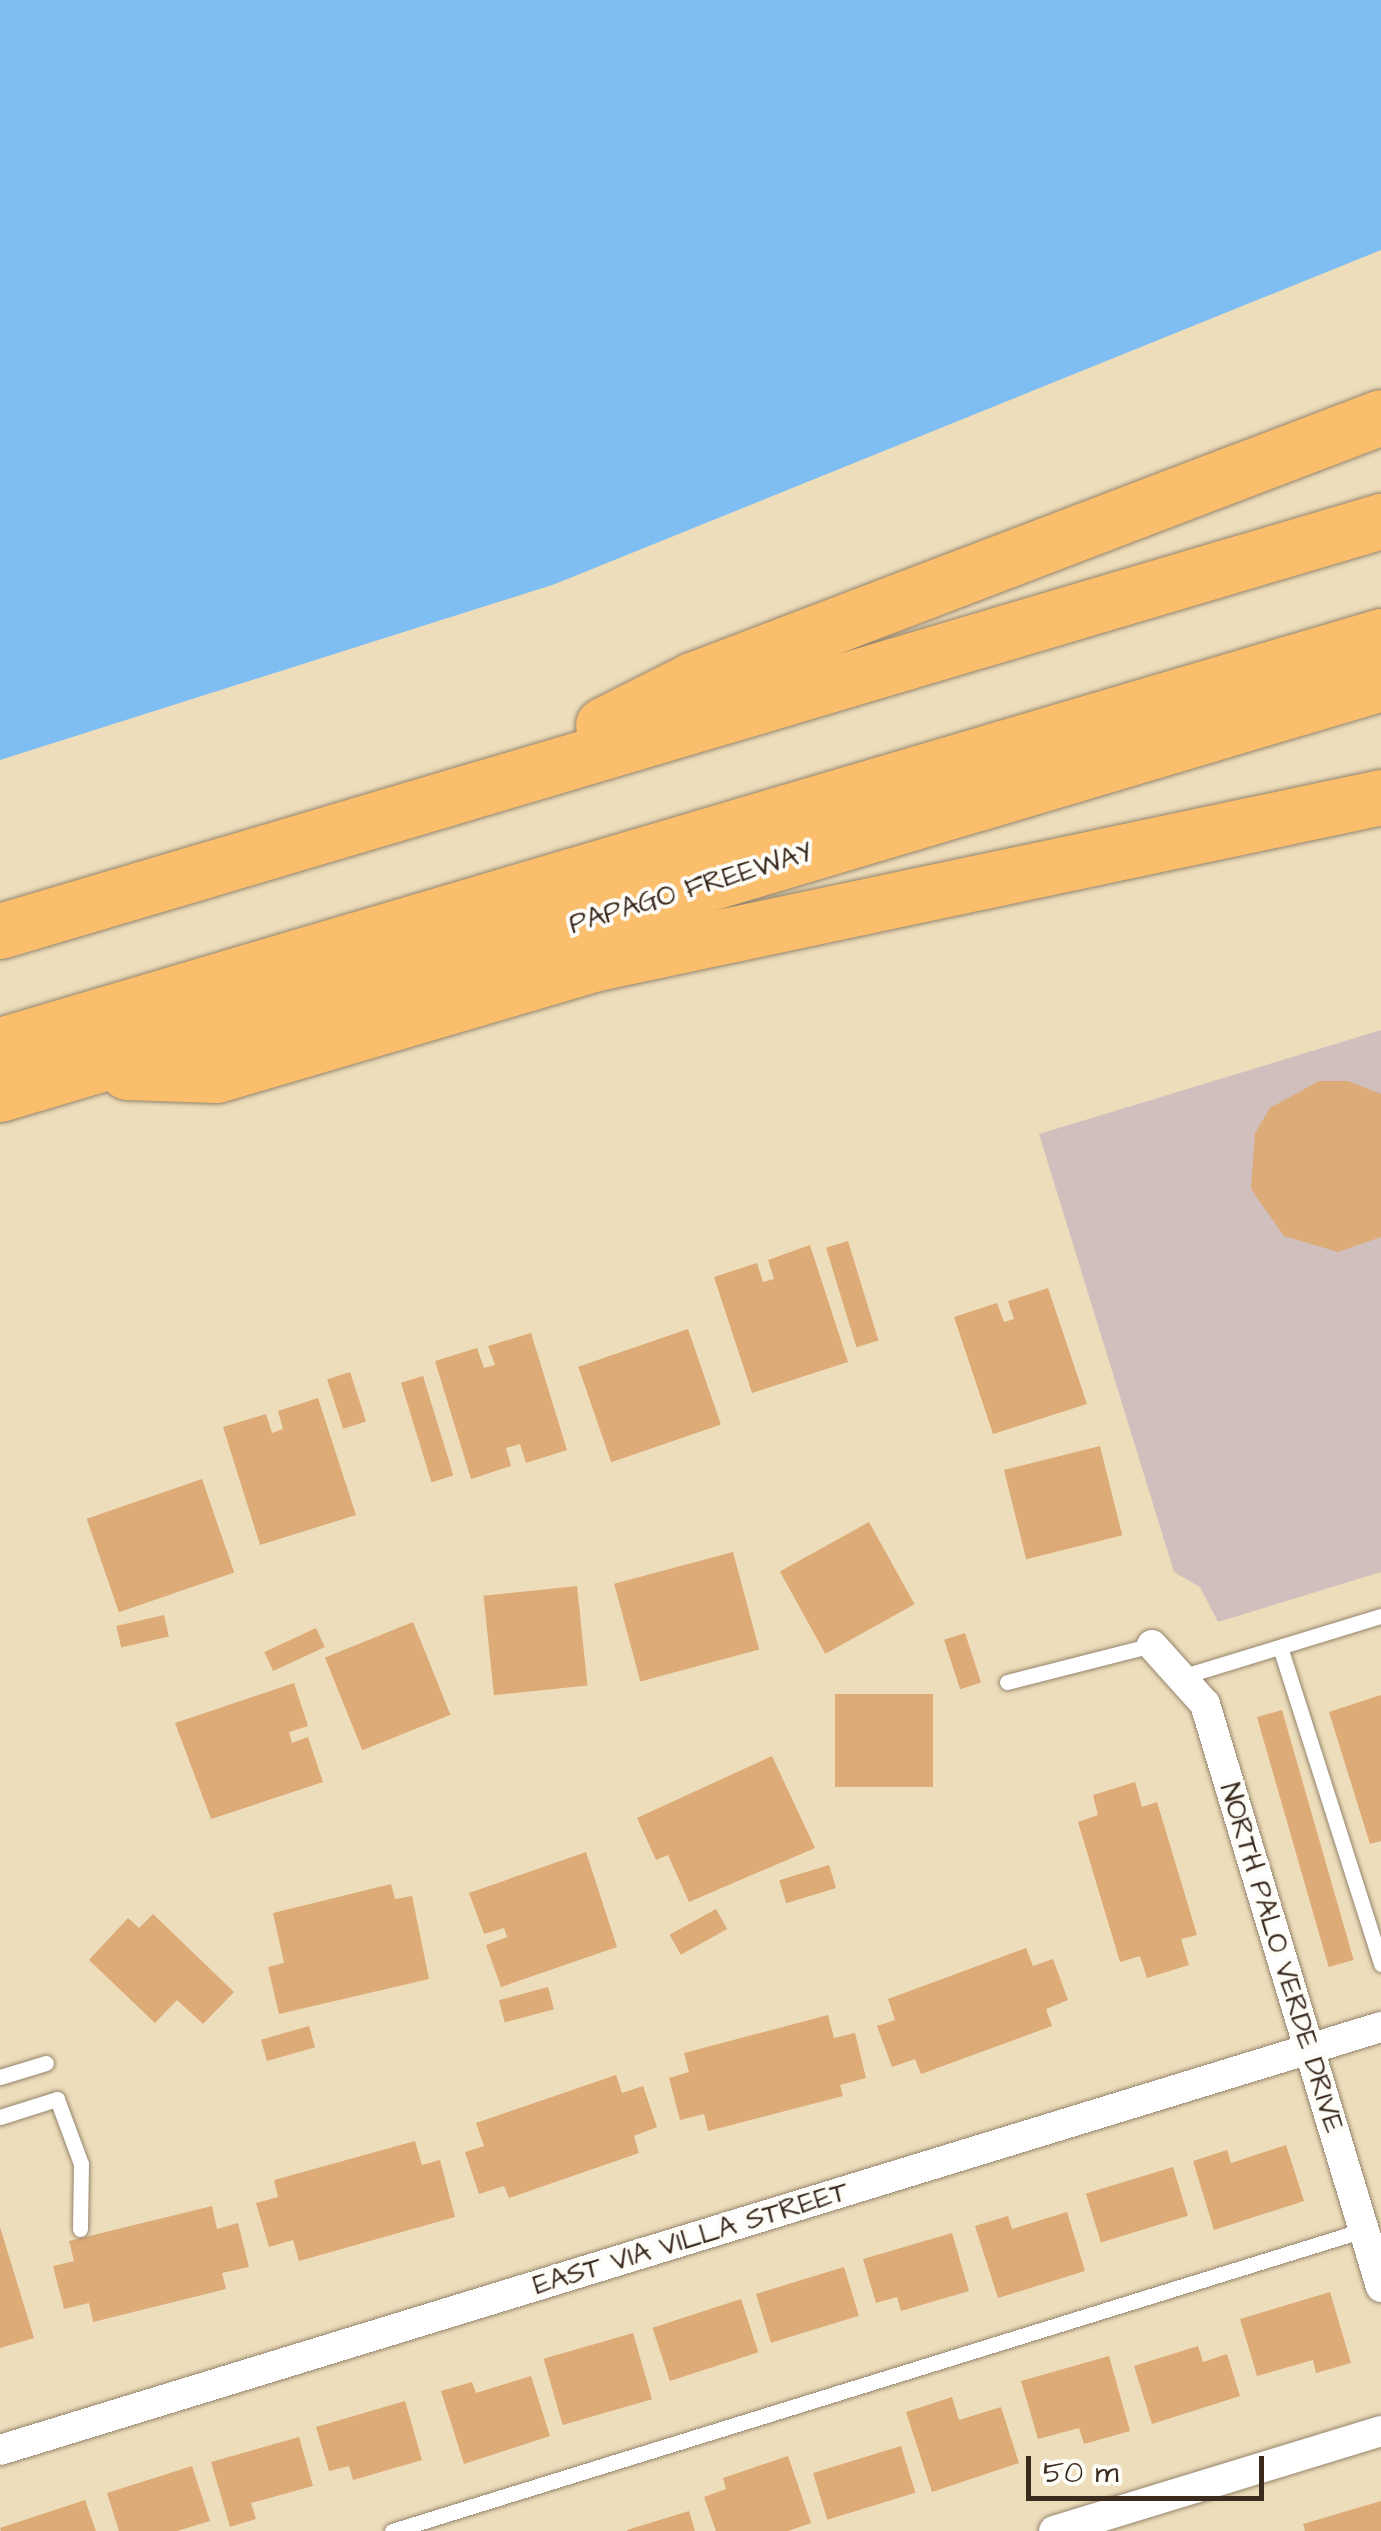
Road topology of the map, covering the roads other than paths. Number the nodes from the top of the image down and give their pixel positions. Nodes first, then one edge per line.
1 (1381, 417) edge
2 (1381, 521) edge
3 (1381, 636) edge
4 (1381, 683) edge
5 (483, 787) junction
6 (1381, 796) edge
7 (0, 931) edge
8 (0, 1045) edge
9 (79, 1071) junction
10 (0, 1094) edge
11 (1381, 1616) edge
12 (1152, 1644) joint
13 (1280, 1647) junction
14 (1181, 1677) junction
15 (1007, 1682) dead end
16 (1381, 1964) edge
17 (1381, 2027) edge
18 (1309, 2050) junction
19 (46, 2063) dead end
20 (0, 2077) edge
21 (0, 2117) edge
22 (80, 2228) dead end
23 (1364, 2230) junction
24 (1381, 2287) edge
25 (1381, 2431) edge
26 (0, 2450) edge
27 (392, 2531) edge
28 (1054, 2531) edge

1 - 5 highway
2 - 5 highway
3 - 8 highway
4 - 9 highway, PAPAGO FREEWAY
5 - 7 highway
6 - 9 highway
9 - 10 highway, PAPAGO FREEWAY
11 - 13 lane
12 - 14 street, NORTH PALO VERDE DRIVE
12 - 15 lane
13 - 14 lane
13 - 16 lane
14 - 18 street, NORTH PALO VERDE DRIVE
17 - 18 street, EAST VIA VILLA STREET
18 - 23 street, NORTH PALO VERDE DRIVE
18 - 26 street, EAST VIA VILLA STREET
19 - 20 lane
21 - 22 lane
23 - 24 street, NORTH PALO VERDE DRIVE
23 - 27 lane
25 - 28 street

